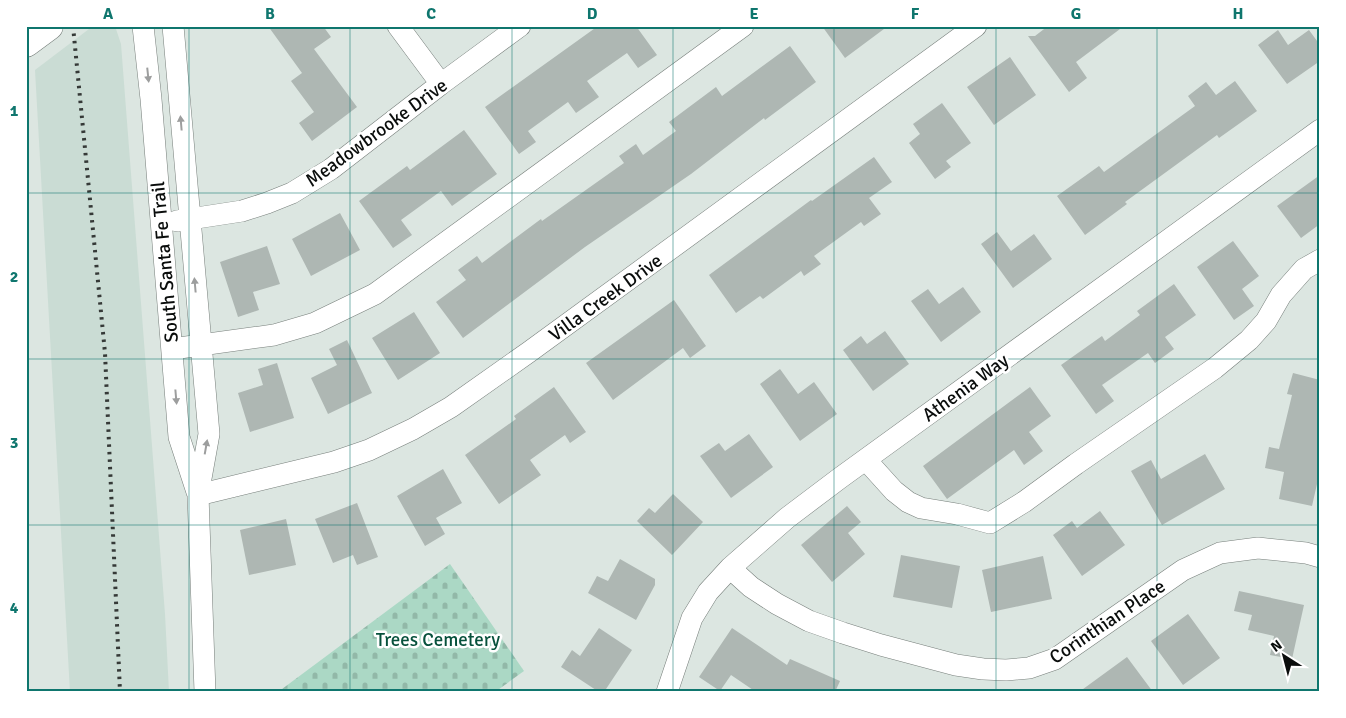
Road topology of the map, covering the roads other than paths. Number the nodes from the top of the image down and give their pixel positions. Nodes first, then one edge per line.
1 (49, 26) edge
2 (143, 26) edge
3 (173, 26) edge
4 (398, 26) edge
5 (520, 26) edge
6 (743, 26) edge
7 (976, 26) edge
8 (26, 43) edge
9 (441, 84) junction
10 (1320, 130) edge
11 (189, 219) junction
12 (162, 224) junction
13 (1320, 260) edge
14 (200, 345) junction
15 (172, 349) junction
16 (866, 460) junction
17 (198, 494) junction
18 (1320, 557) edge
19 (730, 568) junction
20 (205, 692) edge
21 (667, 692) edge

1 - 8 main road
2 -> 12 street, South Santa Fe Trail
11 -> 3 street, South Santa Fe Trail
4 - 9 street
5 - 9 street, Meadowbrooke Drive
6 - 14 street
7 - 17 street, Villa Creek Drive
9 - 11 street, Meadowbrooke Drive
10 - 16 street, Athenia Way
11 - 12 street, Meadowbrooke Drive
14 -> 11 street, South Santa Fe Trail
12 - 15 street, South Santa Fe Trail
13 - 16 street
14 - 15 street
17 -> 14 street, South Santa Fe Trail
15 -> 17 street, South Santa Fe Trail
16 - 19 street, Athenia Way
17 - 20 street, South Santa Fe Trail
18 - 19 street, Corinthian Place
19 - 21 street, Athenia Way

